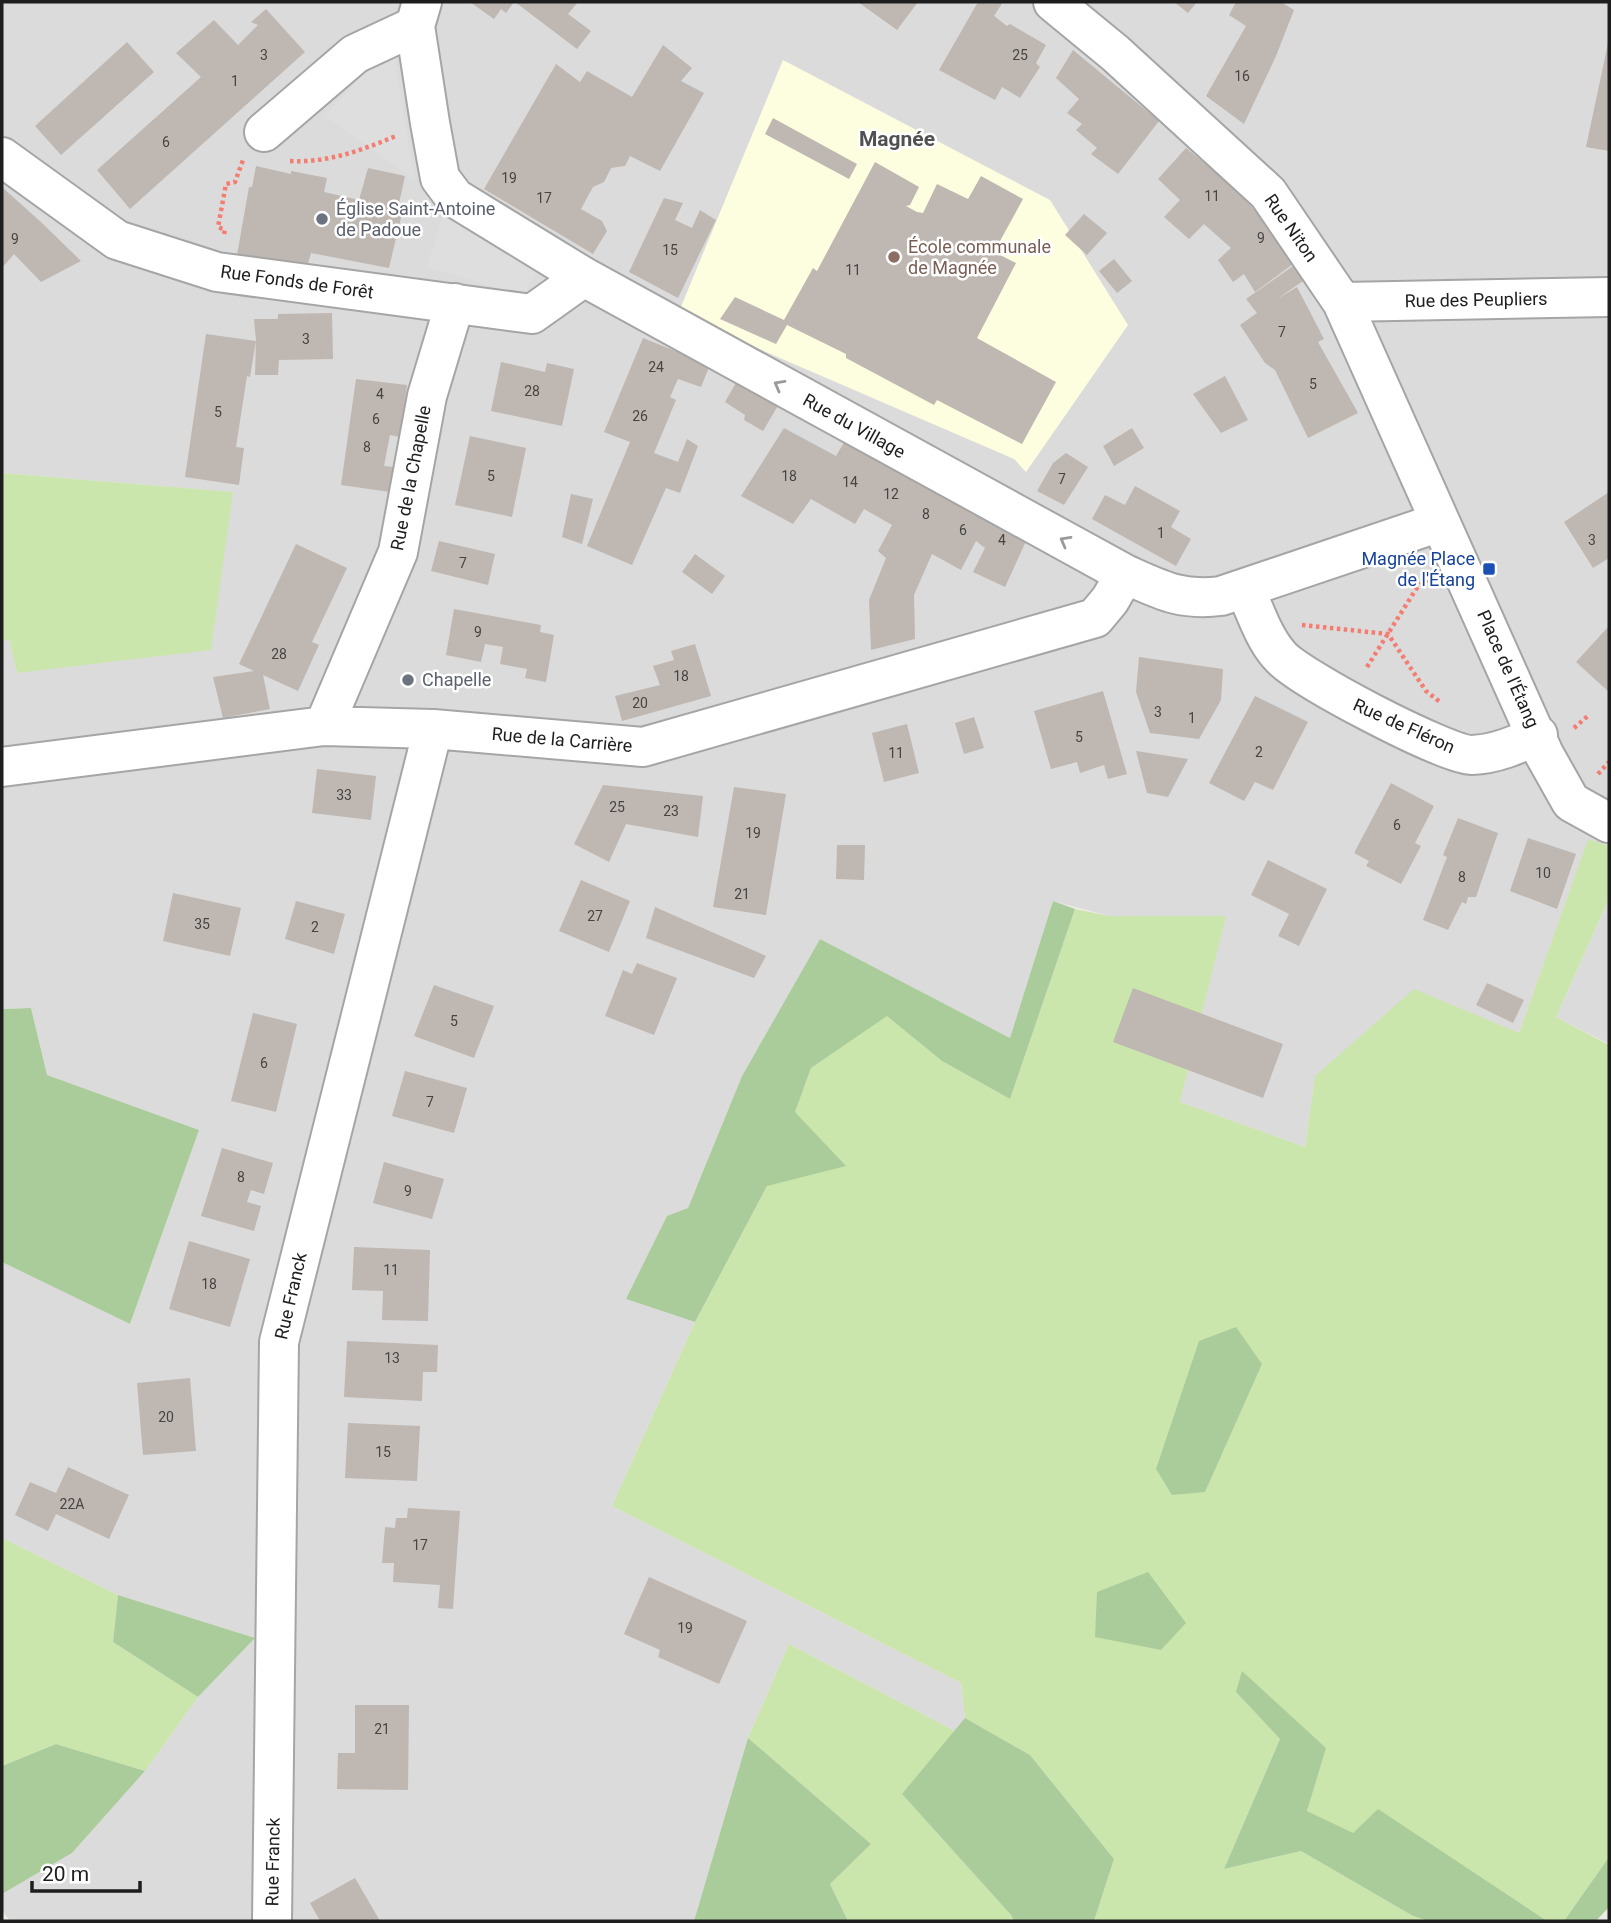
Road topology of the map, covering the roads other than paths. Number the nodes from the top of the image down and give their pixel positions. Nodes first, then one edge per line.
1 (1053, 2) edge
2 (419, 14) edge
3 (266, 150) road end
4 (2, 157) edge
5 (583, 277) junction
6 (1609, 297) edge
7 (1342, 302) junction
8 (455, 303) junction
9 (1440, 522) junction
10 (1125, 574) junction
11 (1245, 589) junction
12 (324, 726) junction
13 (433, 729) junction
14 (1538, 736) junction
15 (2, 767) edge
16 (1609, 823) edge
17 (272, 1921) edge

1 - 7 street, Rue Niton
2 - 3 street
2 - 5 street, Rue du Village
4 - 8 street, Rue Fonds de Forêt
5 - 8 street
10 -> 5 street, Rue du Village
6 - 7 street, Rue des Peupliers
7 - 9 street, Rue Niton
8 - 12 street, Rue de la Chapelle
9 - 11 street
9 - 14 street, Place de l'Étang
10 - 11 street
10 - 13 street, Rue de la Carrière
11 - 14 street, Rue de Fléron
12 - 13 street, Rue de la Carrière
12 - 15 street, Rue de la Carrière
13 - 17 street, Rue Franck
14 - 16 street

